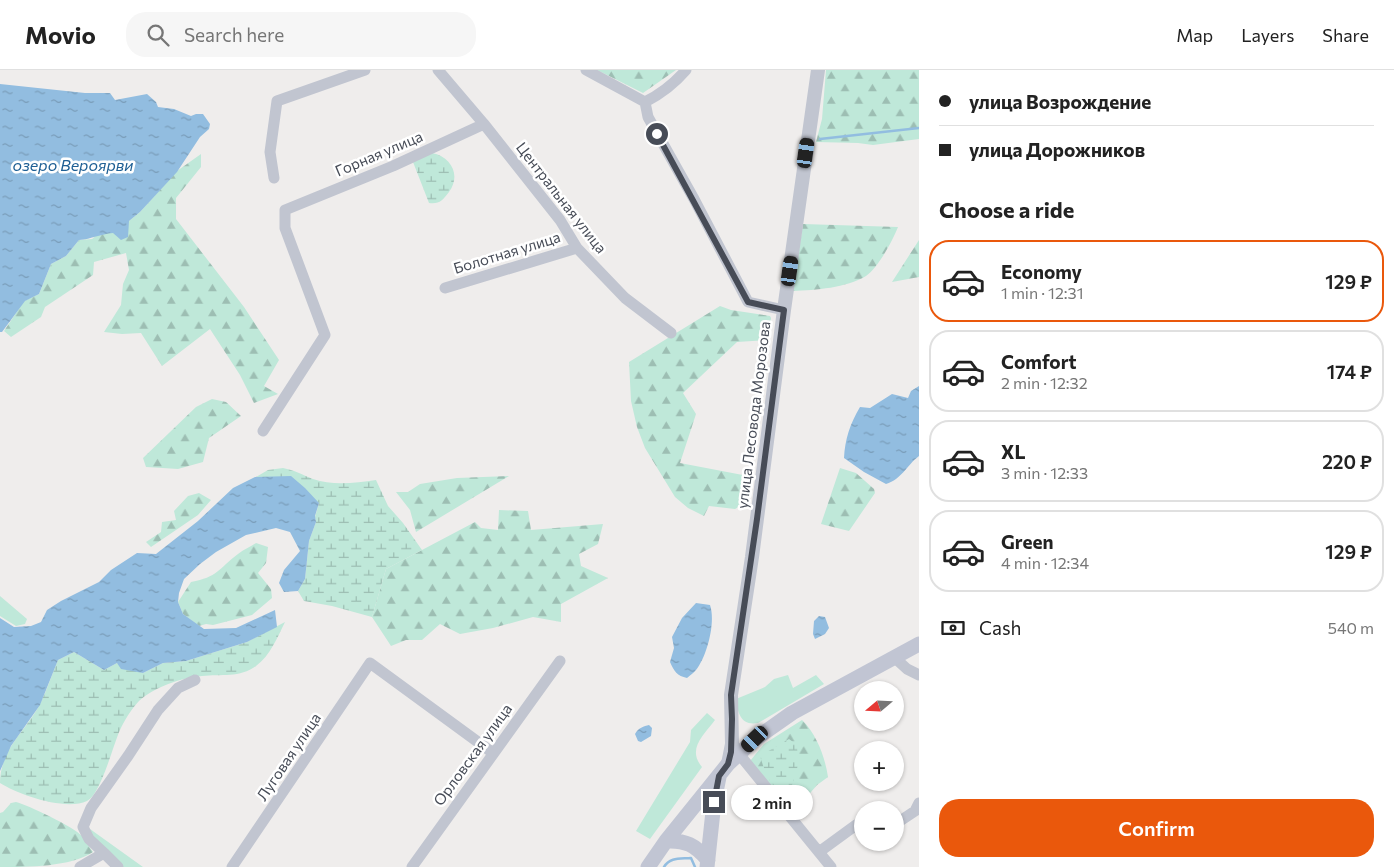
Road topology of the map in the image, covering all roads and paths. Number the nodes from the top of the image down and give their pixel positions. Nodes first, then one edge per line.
1 (365, 70) edge
2 (438, 70) edge
3 (586, 70) edge
4 (686, 70) edge
5 (818, 70) edge
6 (645, 102) junction
7 (484, 124) junction
8 (274, 178) dead end
9 (577, 248) junction
10 (445, 288) dead end
11 (784, 310) junction
12 (671, 332) dead end
13 (263, 431) dead end
14 (919, 644) edge
15 (895, 658) junction
16 (560, 661) dead end
17 (919, 675) edge
18 (195, 680) dead end
19 (732, 719) junction
20 (755, 739) junction
21 (493, 753) junction
22 (729, 765) junction
23 (919, 803) edge
24 (904, 818) edge
25 (854, 826) edge
26 (666, 841) junction
27 (819, 852) junction
28 (104, 854) junction
29 (707, 863) edge
30 (80, 867) edge
31 (118, 867) edge
32 (232, 867) edge
33 (412, 867) edge
34 (648, 867) edge
35 (831, 867) edge

1 - 8 street
2 - 7 street, Центральная улица
3 - 6 street
4 - 6 street
5 - 11 street, улица Лесовода Морозова
6 - 11 street
7 - 9 street, Центральная улица
7 - 13 street, Горная улица
9 - 10 street, Болотная улица
9 - 12 street, Центральная улица
11 - 19 street, улица Лесовода Морозова
14 - 15 main road
15 - 17 street
15 - 20 main road
16 - 21 street, Орловская улица
18 - 28 street
19 - 20 street
19 - 22 street, улица Лесовода Морозова
20 - 22 main road
21 - 32 street, Луговая улица
21 - 33 street, Орловская улица
22 - 26 main road
22 - 27 street
22 - 29 main road
23 - 24 street
25 - 27 street
26 - 29 main road
26 - 34 main road
27 - 35 street
28 - 30 street
28 - 31 street

